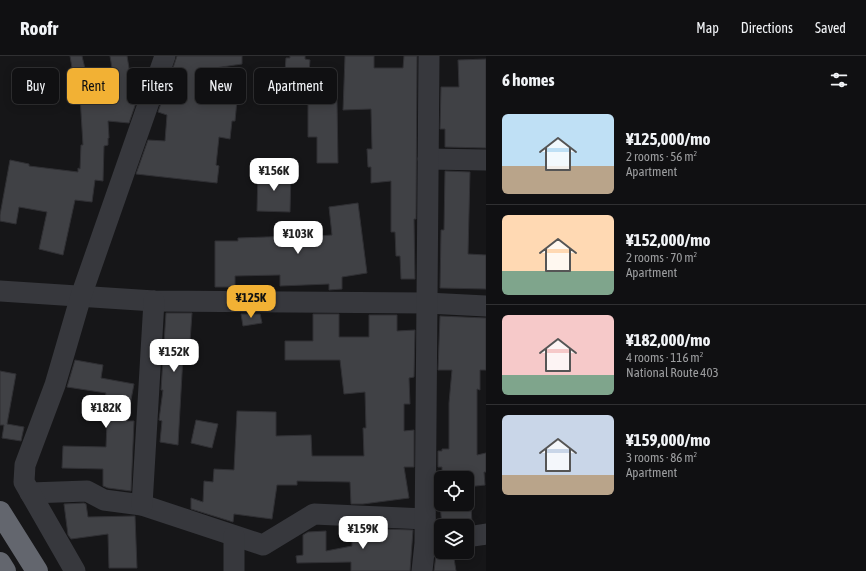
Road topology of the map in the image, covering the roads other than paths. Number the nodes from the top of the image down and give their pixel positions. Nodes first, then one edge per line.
1 (165, 56) edge
2 (429, 56) edge
3 (428, 159) junction
4 (486, 160) edge
5 (0, 290) edge
6 (81, 296) junction
7 (154, 301) junction
8 (427, 303) junction
9 (486, 306) edge
10 (30, 493) junction
11 (142, 505) junction
12 (0, 512) edge
13 (425, 519) junction
14 (486, 534) edge
15 (234, 536) junction
16 (474, 536) edge
17 (433, 542) edge
18 (0, 563) edge
19 (5, 571) edge
20 (36, 571) edge
21 (75, 571) edge
22 (234, 571) edge
23 (422, 571) edge

1 - 6 street
2 - 3 street
3 - 4 street
3 - 8 street
5 - 6 street
6 - 7 street
6 - 10 street
7 - 8 street
7 - 11 street
8 - 9 street
8 - 13 street
10 - 11 street
10 - 21 street
11 - 15 street
12 - 20 highway
13 - 15 street
13 - 17 street
14 - 16 street
15 - 22 street
17 - 23 street
18 - 19 highway

